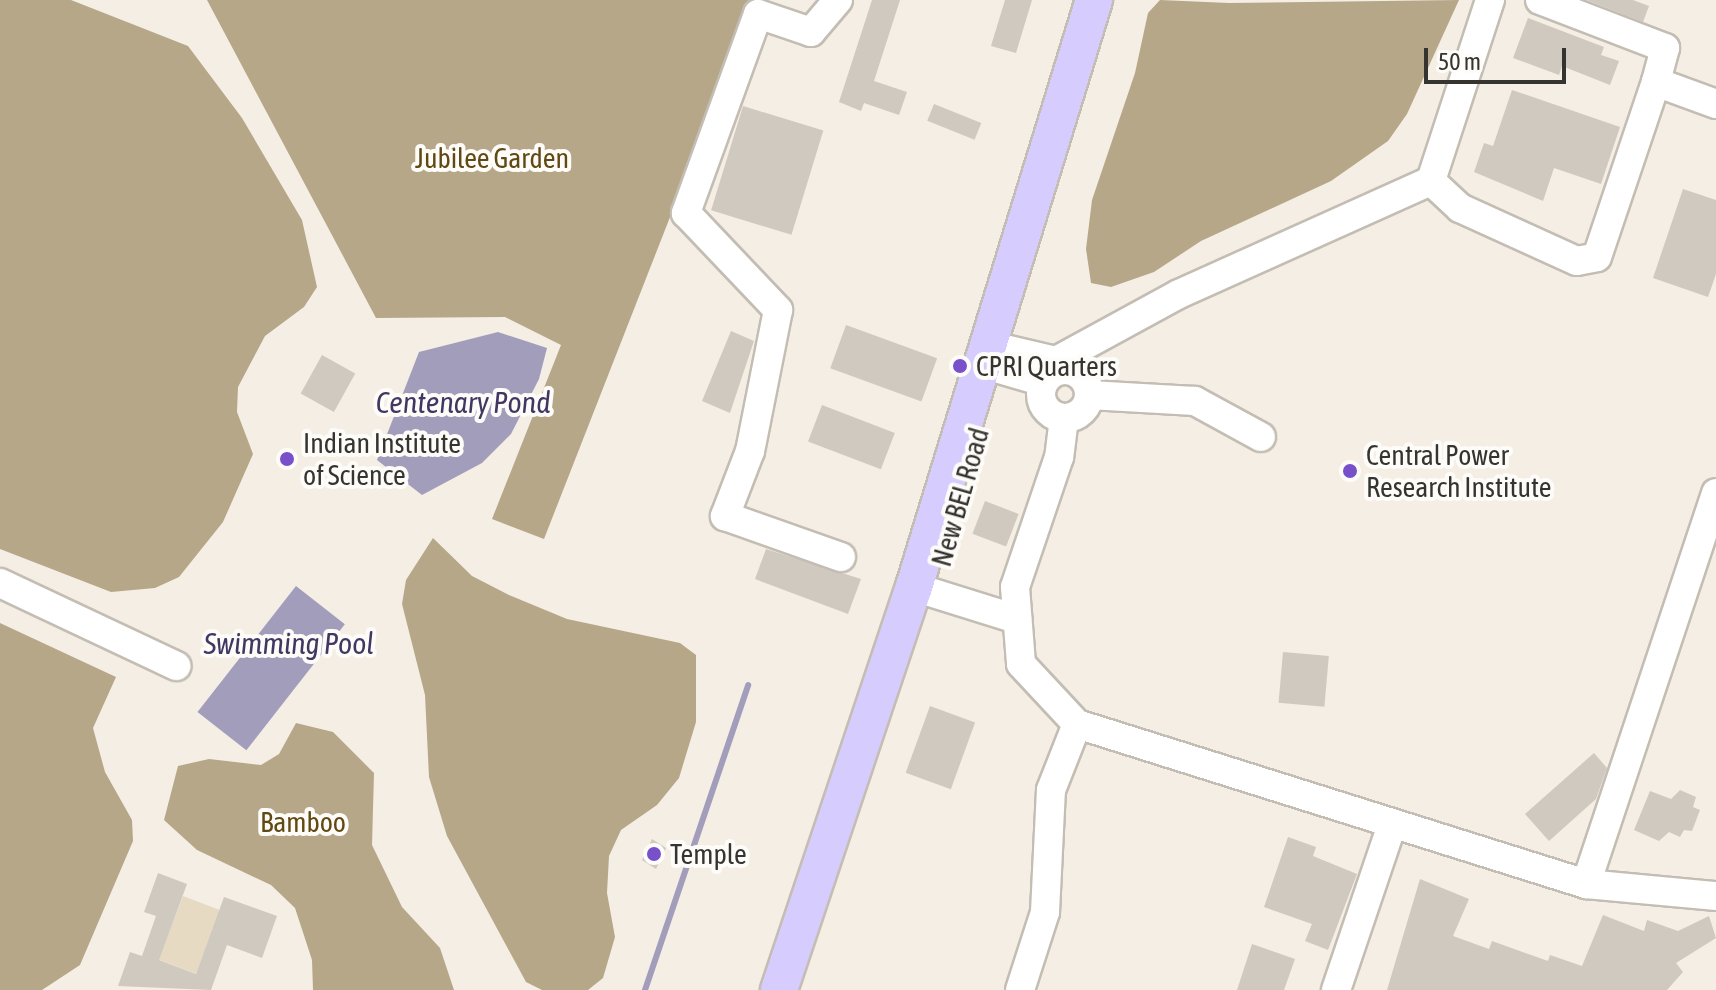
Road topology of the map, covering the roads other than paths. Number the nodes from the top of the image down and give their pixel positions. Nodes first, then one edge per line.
1 (838, 0) edge
2 (1094, 0) edge
3 (1106, 0) edge
4 (1490, 0) edge
5 (1540, 0) edge
6 (1656, 82) junction
7 (1716, 104) edge
8 (1431, 181) junction
9 (999, 358) junction
10 (1044, 382) junction
11 (1089, 395) junction
12 (1064, 418) junction
13 (1261, 437) dead end
14 (1716, 493) edge
15 (841, 557) dead end
16 (0, 583) edge
17 (923, 591) junction
18 (1017, 619) junction
19 (176, 666) dead end
20 (1077, 724) junction
21 (1392, 825) junction
22 (1586, 884) junction
23 (1716, 896) edge
24 (779, 990) edge
25 (803, 990) edge
26 (1020, 990) edge
27 (1336, 990) edge

1 - 15 lane
2 - 17 main road, New BEL Road
3 - 9 main road, New BEL Road
4 - 8 lane
5 - 6 lane
6 - 7 lane
6 - 8 lane
8 - 9 lane
9 - 10 lane
9 - 17 main road, New BEL Road
10 - 11 lane
10 - 12 lane
11 - 12 lane
11 - 13 lane
12 - 18 lane
14 - 22 lane
16 - 19 lane
17 - 18 lane
17 - 24 main road
17 - 25 main road, New BEL Road
18 - 20 lane
20 - 21 lane
20 - 26 lane
21 - 22 lane
21 - 27 lane
22 - 23 lane

